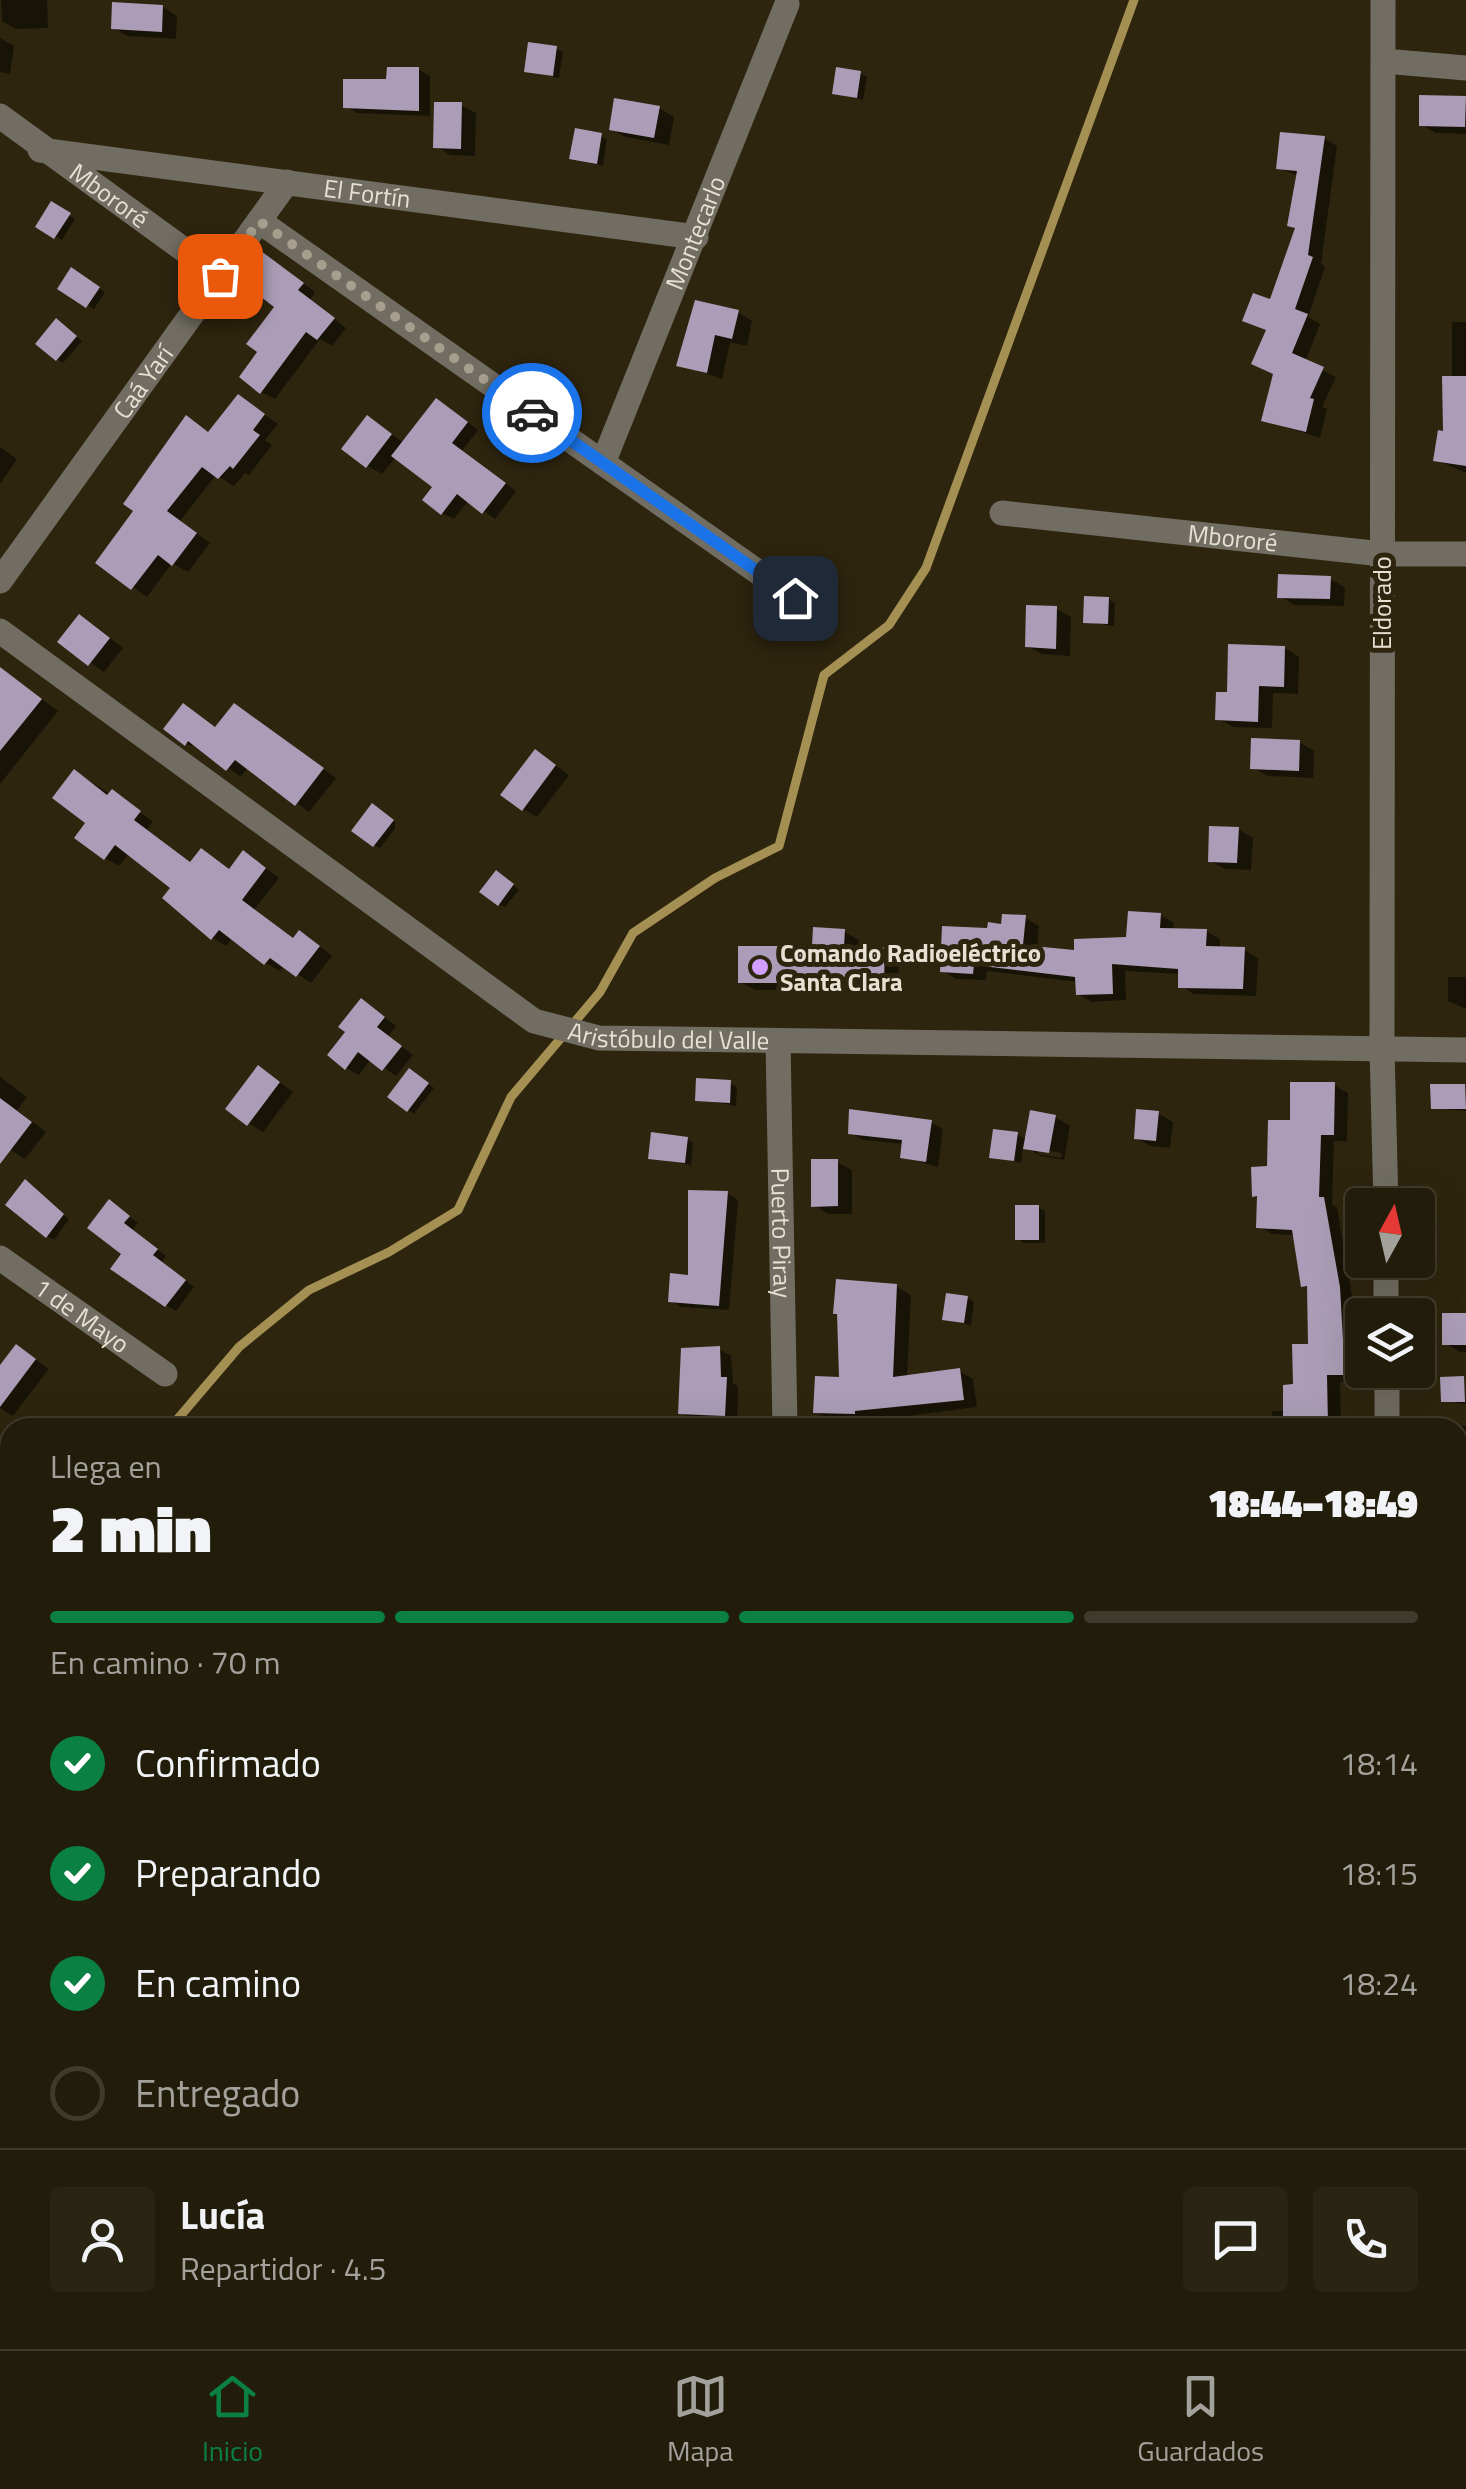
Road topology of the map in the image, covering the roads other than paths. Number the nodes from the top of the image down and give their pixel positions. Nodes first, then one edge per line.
1 (1383, 0) edge
2 (787, 4) dead end
3 (1384, 62) junction
4 (1466, 68) edge
5 (0, 116) edge
6 (40, 150) junction
7 (287, 182) junction
8 (259, 221) junction
9 (696, 237) junction
10 (220, 276) junction
11 (603, 463) junction
12 (1002, 514) dead end
13 (1382, 554) junction
14 (1466, 554) edge
15 (0, 581) edge
16 (795, 598) dead end
17 (0, 631) edge
18 (778, 1041) junction
19 (1382, 1049) junction
20 (1466, 1050) edge
21 (1386, 1188) edge
22 (0, 1258) edge
23 (164, 1374) dead end
24 (1386, 1388) edge
25 (785, 1418) edge
26 (1387, 1418) edge

1 - 3 street, Eldorado
2 - 9 street, Montecarlo
3 - 4 street
3 - 13 street, Eldorado
5 - 6 street, Mbororé
6 - 7 street, El Fortín
6 - 10 street, Mbororé
7 - 8 street, Caá Yarí
7 - 9 street, El Fortín
8 - 10 street, Caá Yarí
8 - 11 street
9 - 11 street, Montecarlo
10 - 15 street, Caá Yarí
11 - 16 street
12 - 13 street, Mbororé
13 - 14 street, Mbororé
13 - 19 street, Eldorado
17 - 18 street, Aristóbulo del Valle
18 - 19 street, Aristóbulo del Valle
18 - 25 street, Puerto Piray
19 - 20 street, Aristóbulo del Valle
19 - 21 street, Eldorado
22 - 23 street, 1 de Mayo
24 - 26 street

